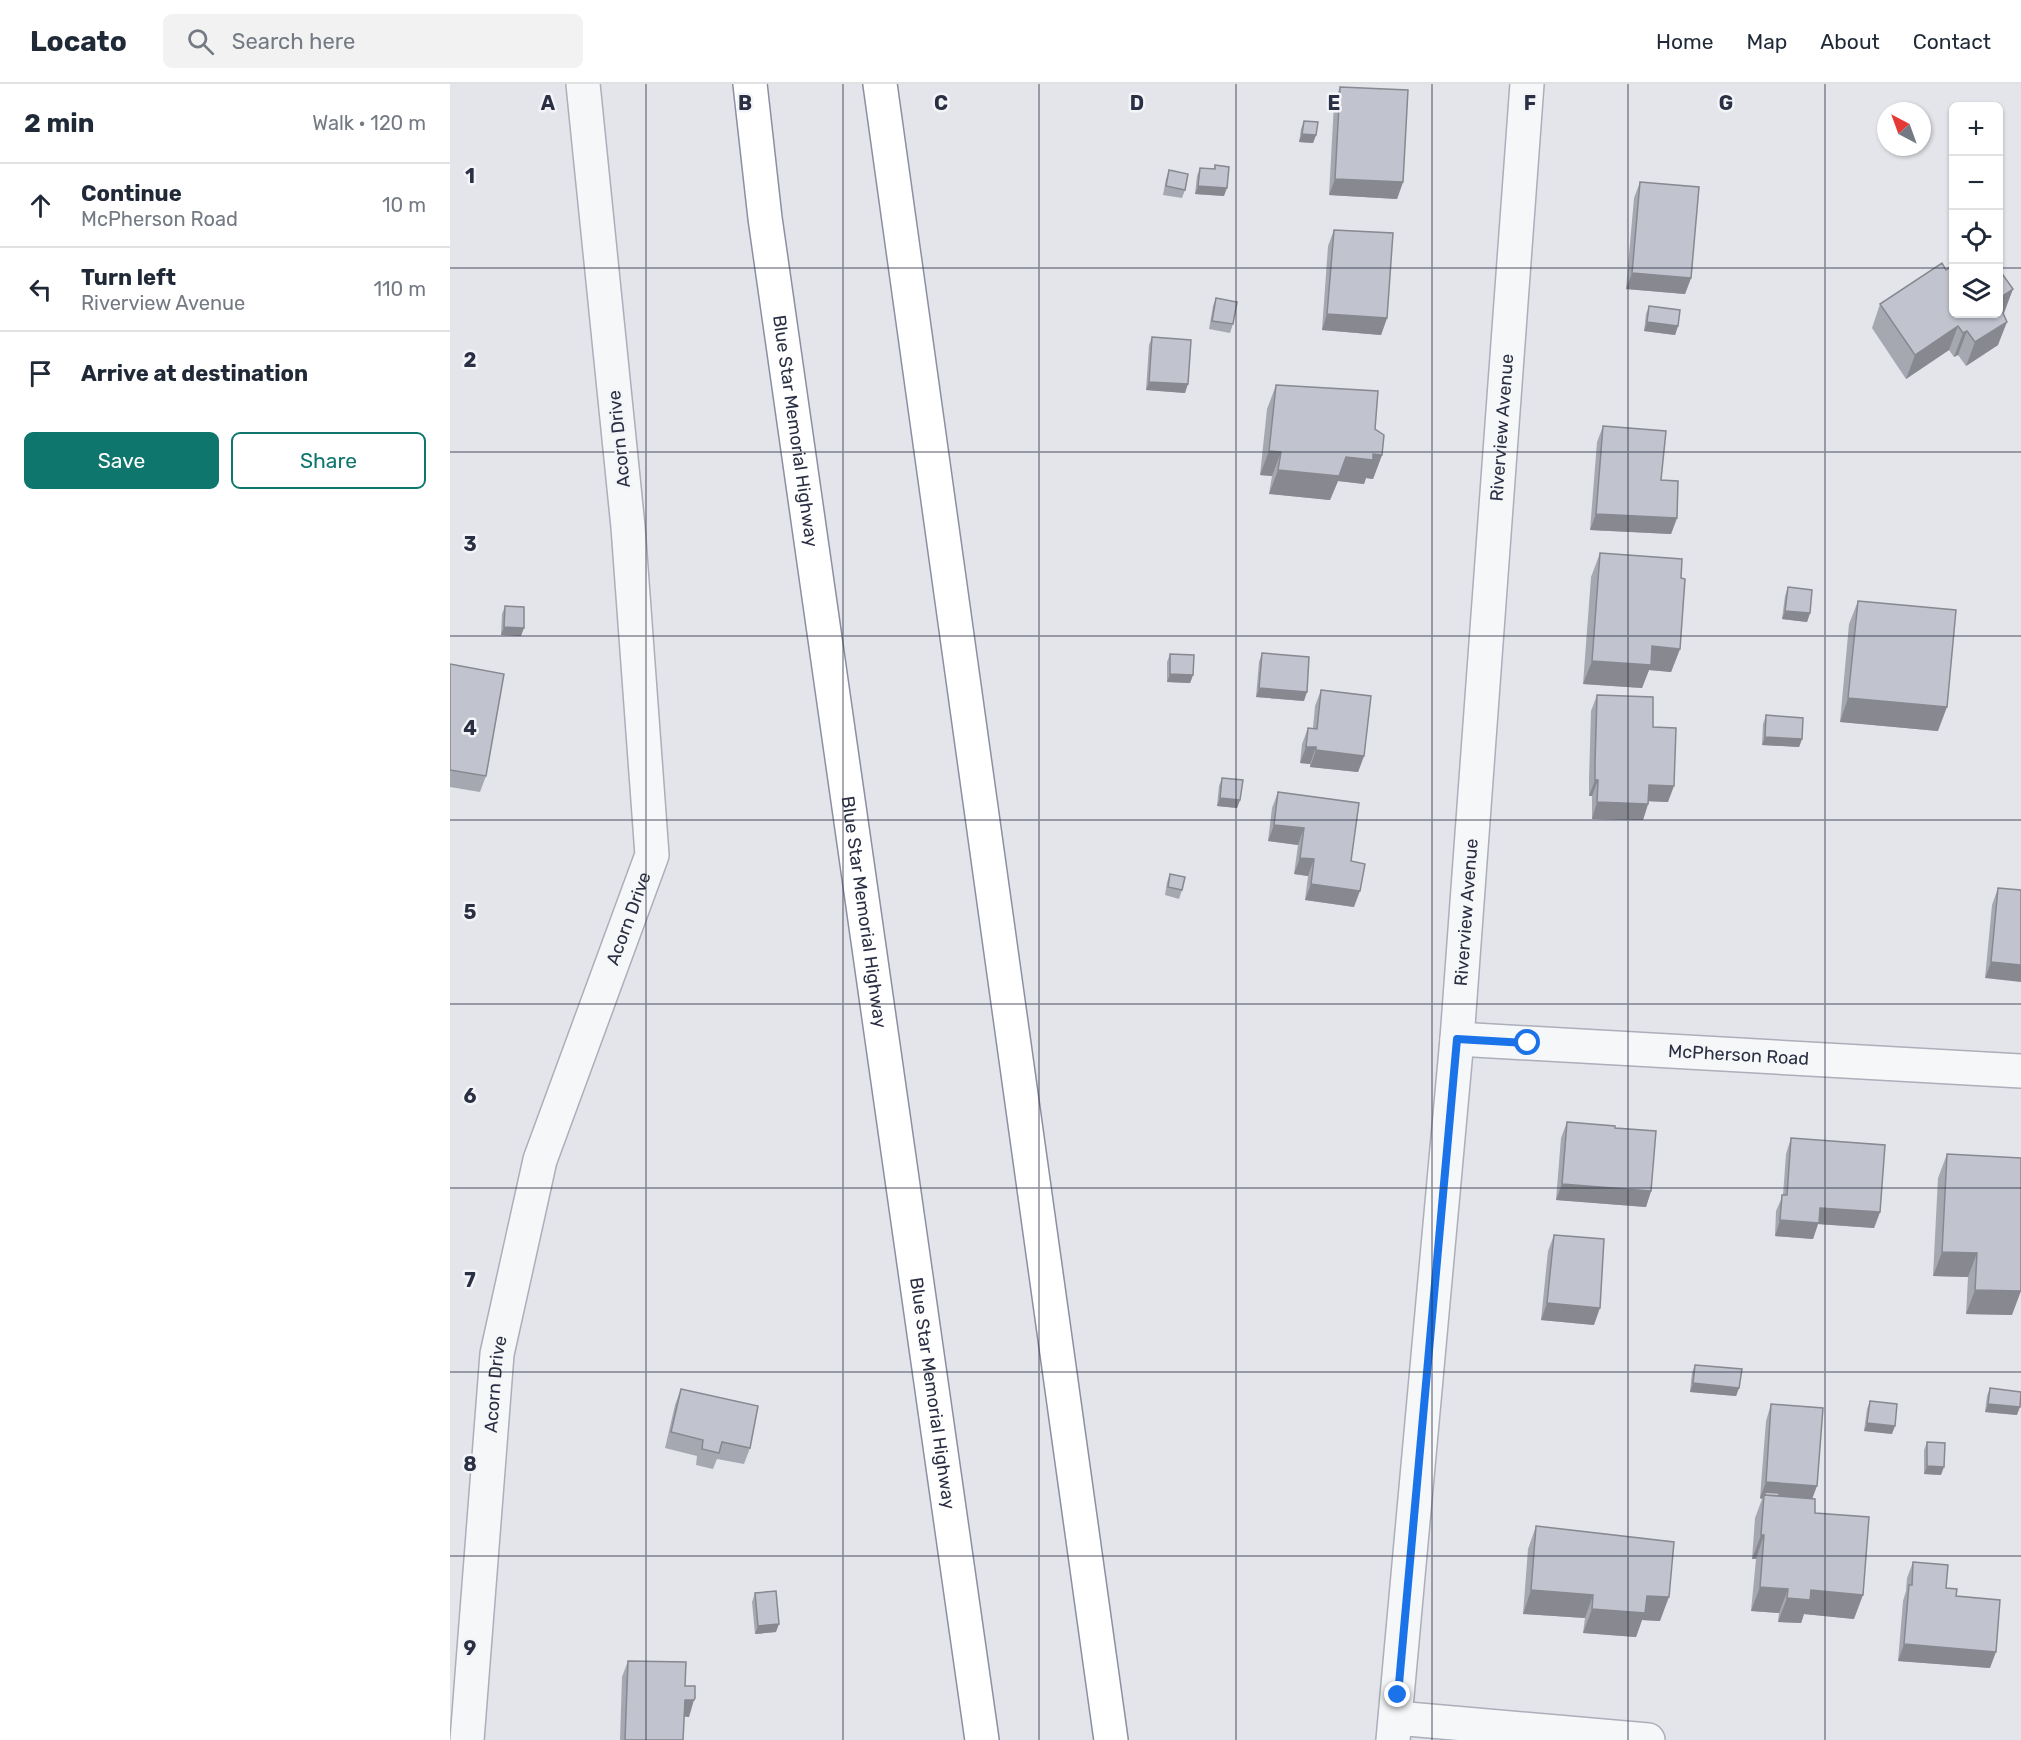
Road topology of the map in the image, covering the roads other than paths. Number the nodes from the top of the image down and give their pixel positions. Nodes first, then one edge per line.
1 (583, 84) edge
2 (750, 84) edge
3 (880, 84) edge
4 (1527, 84) edge
5 (1457, 1039) junction
6 (2021, 1071) edge
7 (1395, 1729) edge
8 (467, 1740) edge
9 (982, 1740) edge
10 (1111, 1740) edge
11 (1648, 1740) edge

1 - 8 street, Acorn Drive
2 - 9 highway, Blue Star Memorial Highway
3 - 10 highway
4 - 5 street, Riverview Avenue
5 - 6 street, McPherson Road
5 - 7 street, Riverview Avenue
7 - 11 street

